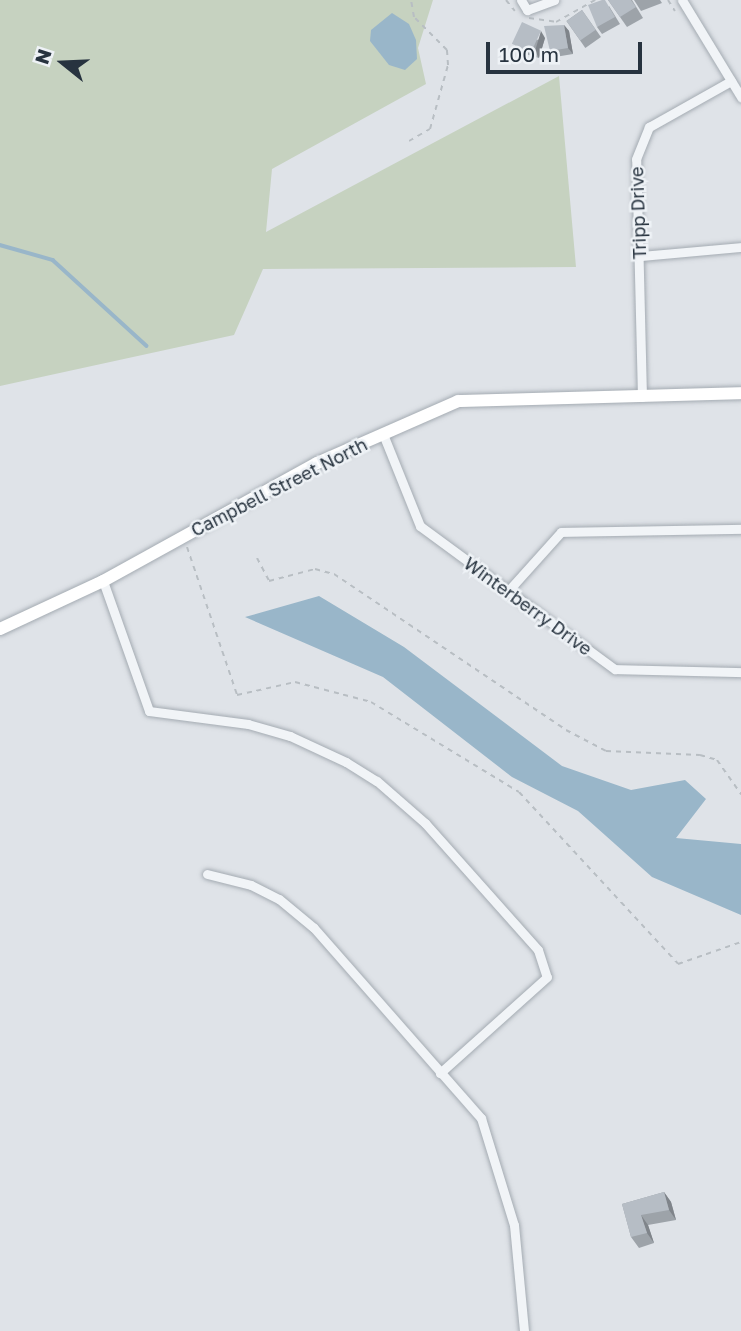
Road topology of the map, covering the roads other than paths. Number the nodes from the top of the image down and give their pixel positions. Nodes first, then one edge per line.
1 (521, 0) edge
2 (554, 0) edge
3 (682, 0) edge
4 (731, 80) junction
5 (741, 97) edge
6 (741, 247) edge
7 (640, 256) junction
8 (741, 393) edge
9 (642, 397) junction
10 (383, 434) junction
11 (741, 529) edge
12 (103, 581) junction
13 (508, 592) junction
14 (0, 629) edge
15 (741, 672) edge
16 (207, 874) dead end
17 (440, 1073) junction
18 (524, 1331) edge

1 - 2 street
3 - 4 street
4 - 5 street
4 - 7 street, Tripp Drive
6 - 7 street
7 - 9 street, Tripp Drive
8 - 9 street, Campbell Street North
9 - 10 street, Campbell Street North
10 - 12 street, Campbell Street North
10 - 13 street, Winterberry Drive
11 - 13 street
12 - 14 street, Campbell Street North
12 - 17 street
13 - 15 street, Winterberry Drive
16 - 17 street
17 - 18 street

